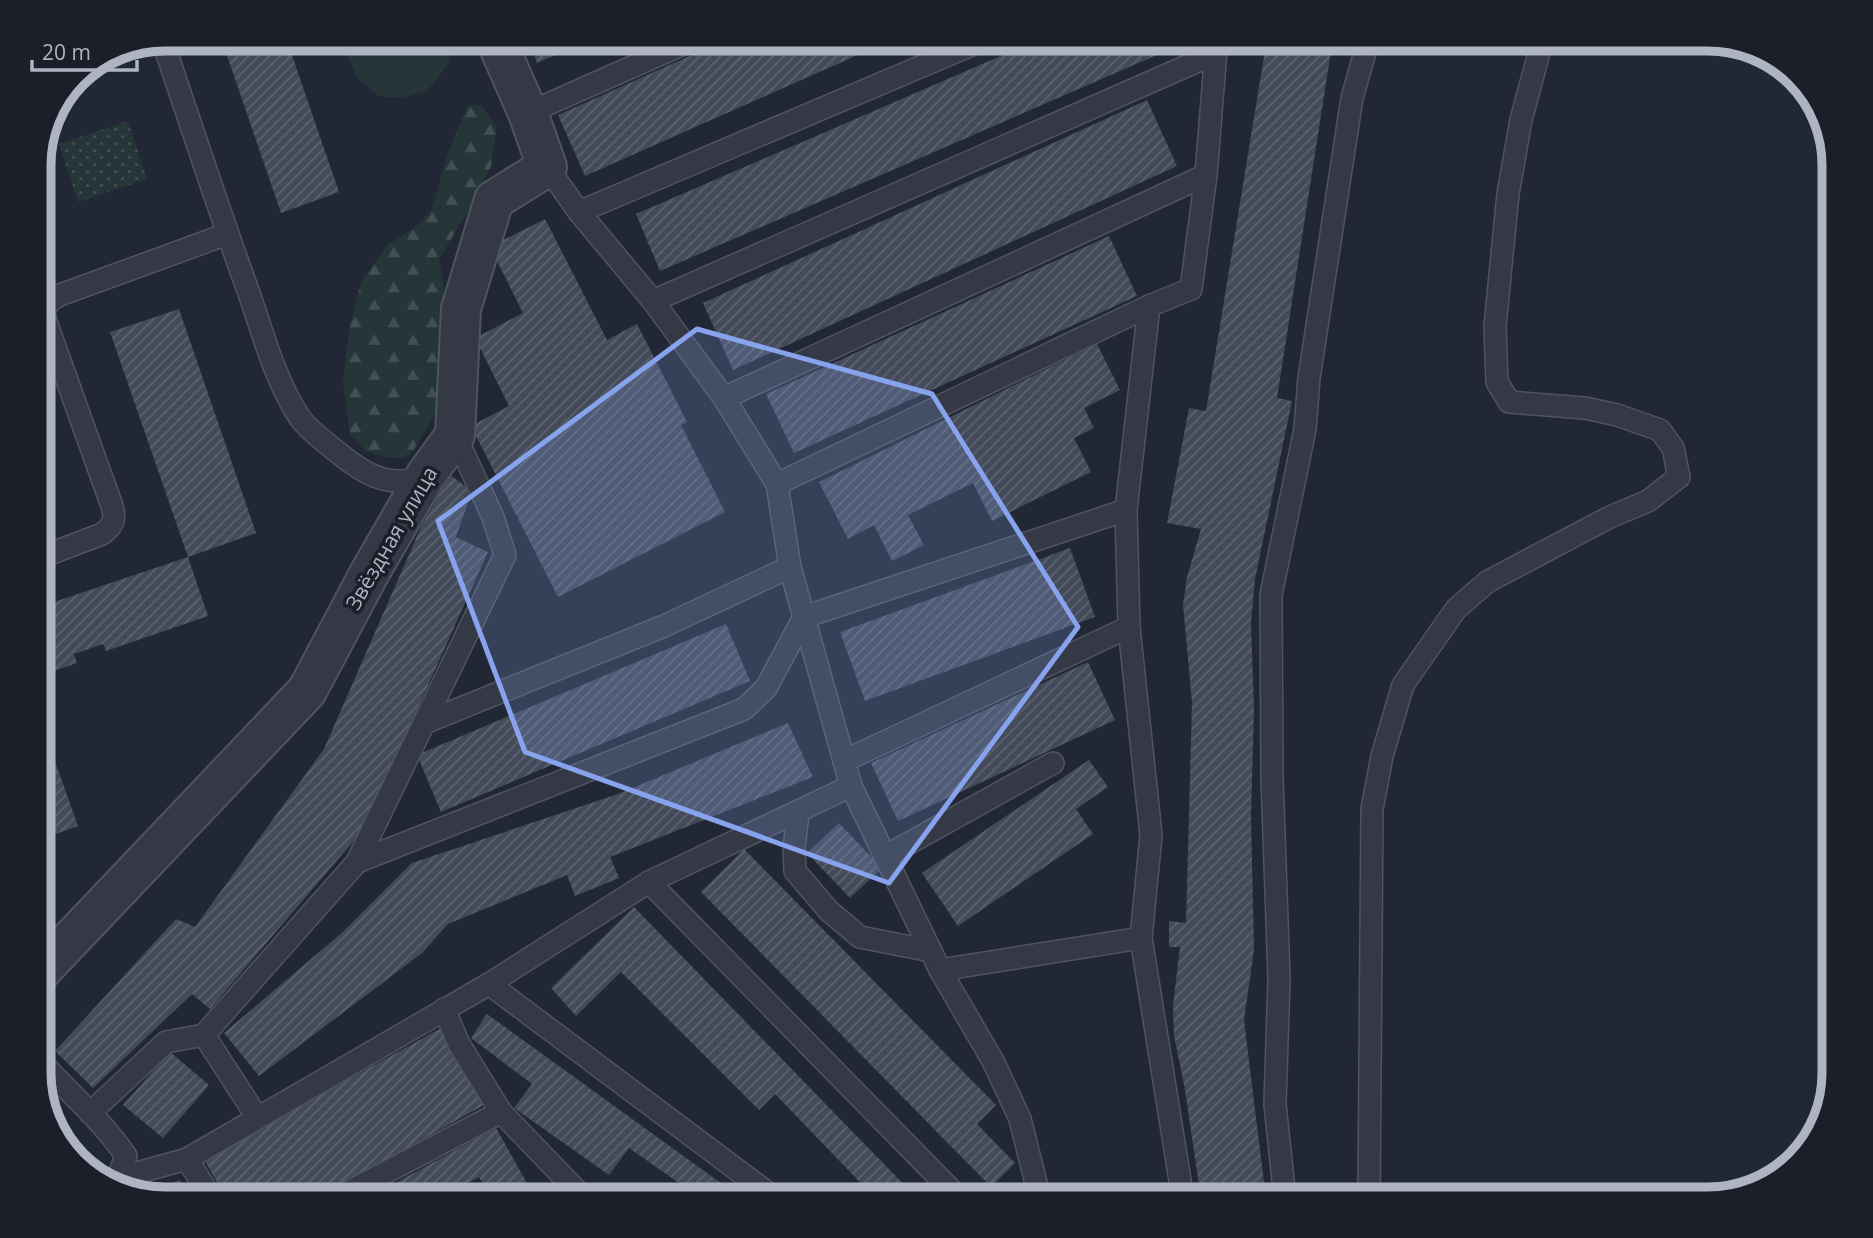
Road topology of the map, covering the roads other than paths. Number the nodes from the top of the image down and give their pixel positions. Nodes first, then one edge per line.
1 (166, 51) edge
2 (501, 51) edge
3 (668, 51) edge
4 (957, 51) edge
5 (1204, 51) edge
6 (1215, 51) edge
7 (1365, 51) edge
8 (1540, 51) edge
9 (528, 113) junction
10 (547, 167) junction
11 (1206, 175) junction
12 (579, 212) junction
13 (227, 234) junction
14 (51, 300) edge
15 (653, 300) junction
16 (1149, 306) junction
17 (51, 336) edge
18 (724, 398) junction
19 (455, 435) junction
20 (426, 475) junction
21 (777, 485) junction
22 (1126, 510) junction
23 (51, 553) edge
24 (790, 567) junction
25 (804, 617) junction
26 (1129, 627) junction
27 (424, 723) junction
28 (844, 761) junction
29 (1054, 763) dead end
30 (851, 786) junction
31 (798, 813) junction
32 (886, 856) junction
33 (357, 862) junction
34 (649, 882) junction
35 (1141, 939) junction
36 (51, 959) edge
37 (936, 960) junction
38 (489, 984) junction
39 (444, 1009) junction
40 (204, 1035) junction
41 (51, 1072) edge
42 (500, 1112) junction
43 (90, 1113) junction
44 (257, 1116) junction
45 (187, 1159) junction
46 (117, 1177) edge
47 (122, 1179) edge
48 (204, 1187) edge
49 (358, 1187) edge
50 (573, 1187) edge
51 (760, 1187) edge
52 (948, 1187) edge
53 (1037, 1187) edge
54 (1181, 1187) edge
55 (1284, 1187) edge
56 (1369, 1187) edge

1 - 13 lane
2 - 9 street
3 - 9 lane
4 - 12 lane
5 - 15 lane
6 - 11 lane
7 - 55 lane
8 - 56 lane
9 - 10 street
10 - 12 lane
10 - 19 street
11 - 16 lane
11 - 18 lane
12 - 15 lane
13 - 14 lane
13 - 20 lane
15 - 18 lane
16 - 21 lane
16 - 22 lane
17 - 23 lane
18 - 21 lane
19 - 20 street, Звёздная улица
19 - 27 lane
20 - 36 street, Звёздная улица
21 - 24 lane
22 - 25 lane
22 - 26 lane
24 - 25 lane
24 - 27 lane
25 - 28 lane
25 - 33 lane
26 - 28 lane
26 - 35 lane
27 - 33 lane
28 - 30 lane
29 - 32 lane
30 - 31 lane
30 - 32 lane
31 - 34 lane
31 - 37 lane
32 - 37 lane
33 - 40 lane
34 - 38 lane
34 - 52 lane
35 - 37 lane
35 - 54 lane
37 - 53 lane
38 - 39 lane
38 - 51 lane
39 - 42 lane
39 - 44 lane
40 - 43 lane
40 - 44 lane
41 - 43 lane
42 - 49 lane
42 - 50 lane
43 - 46 lane
44 - 45 lane
45 - 47 lane
45 - 48 lane

